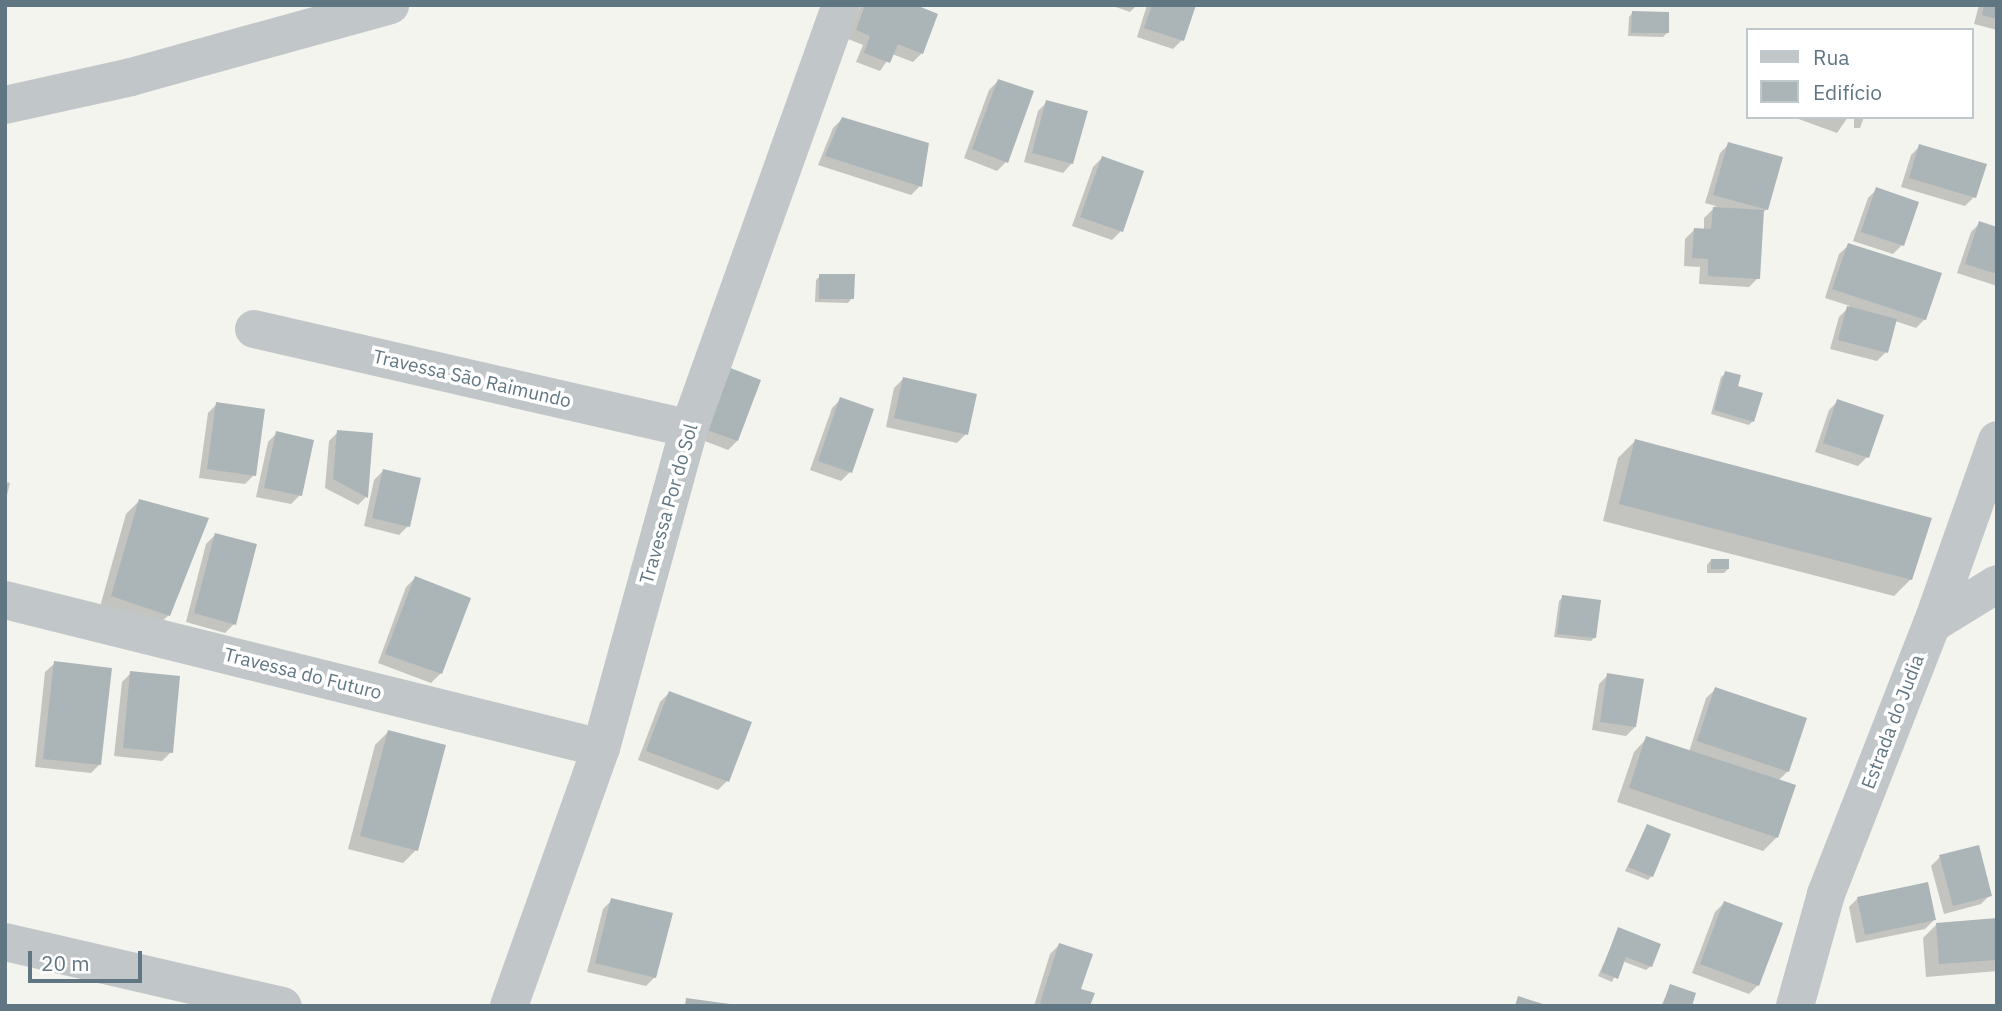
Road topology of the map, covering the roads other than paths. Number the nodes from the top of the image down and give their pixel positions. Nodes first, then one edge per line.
1 (390, 5) edge
2 (841, 5) edge
3 (5, 105) edge
4 (254, 329) dead end
5 (689, 429) junction
6 (1997, 440) edge
7 (1997, 584) edge
8 (5, 600) edge
9 (1932, 624) junction
10 (601, 748) junction
11 (5, 942) edge
12 (283, 1006) edge
13 (509, 1006) edge
14 (1795, 1006) edge

1 - 3 street
2 - 5 street, Travessa Por do Sol
4 - 5 street, Travessa São Raimundo
5 - 10 street, Travessa Por do Sol
6 - 9 street, Estrada do Judia
7 - 9 street
8 - 10 street, Travessa do Futuro
9 - 14 street, Estrada do Judia
10 - 13 street, Travessa Por do Sol
11 - 12 street

